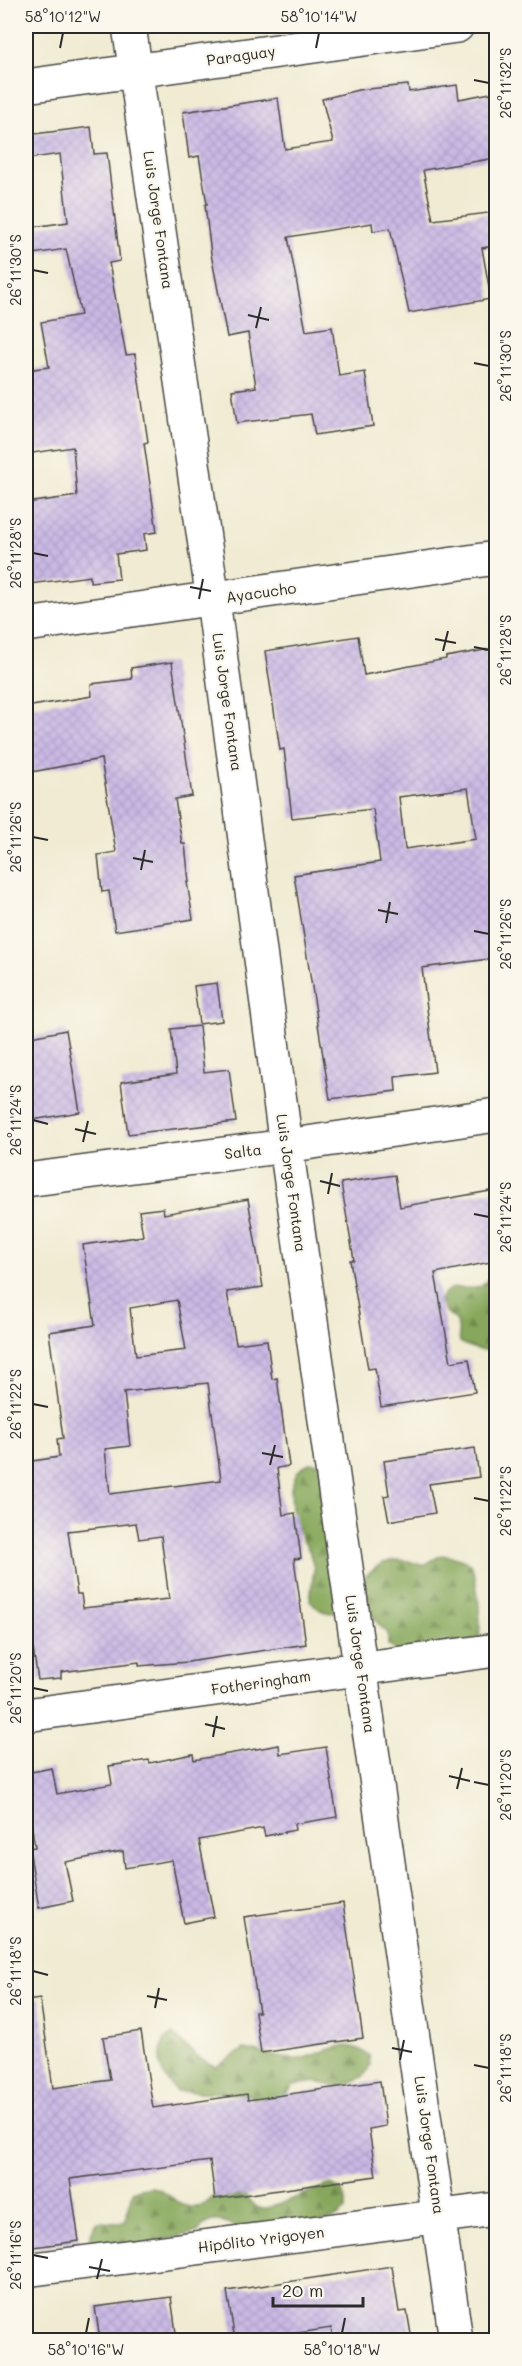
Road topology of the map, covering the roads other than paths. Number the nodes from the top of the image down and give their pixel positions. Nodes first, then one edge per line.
1 (129, 26) edge
2 (457, 26) edge
3 (136, 71) junction
4 (26, 86) edge
5 (496, 558) edge
6 (213, 600) junction
7 (26, 625) edge
8 (496, 1115) edge
9 (286, 1146) junction
10 (26, 1180) edge
11 (496, 1650) edge
12 (361, 1670) junction
13 (26, 1715) edge
14 (496, 2209) edge
15 (439, 2217) junction
16 (26, 2270) edge
17 (456, 2340) edge

1 - 3 street, Luis Jorge Fontana
2 - 3 street, Paraguay
3 - 4 street, Paraguay
3 - 6 street, Luis Jorge Fontana
5 - 6 street, Ayacucho
6 - 7 street, Ayacucho
6 - 9 street, Luis Jorge Fontana
8 - 9 street, Salta
9 - 10 street, Salta
9 - 12 street, Luis Jorge Fontana
11 - 12 street, Fotheringham
12 - 13 street, Fotheringham
12 - 15 street, Luis Jorge Fontana
14 - 15 street, Hipólito Yrigoyen
15 - 16 street, Hipólito Yrigoyen
15 - 17 street, Luis Jorge Fontana

